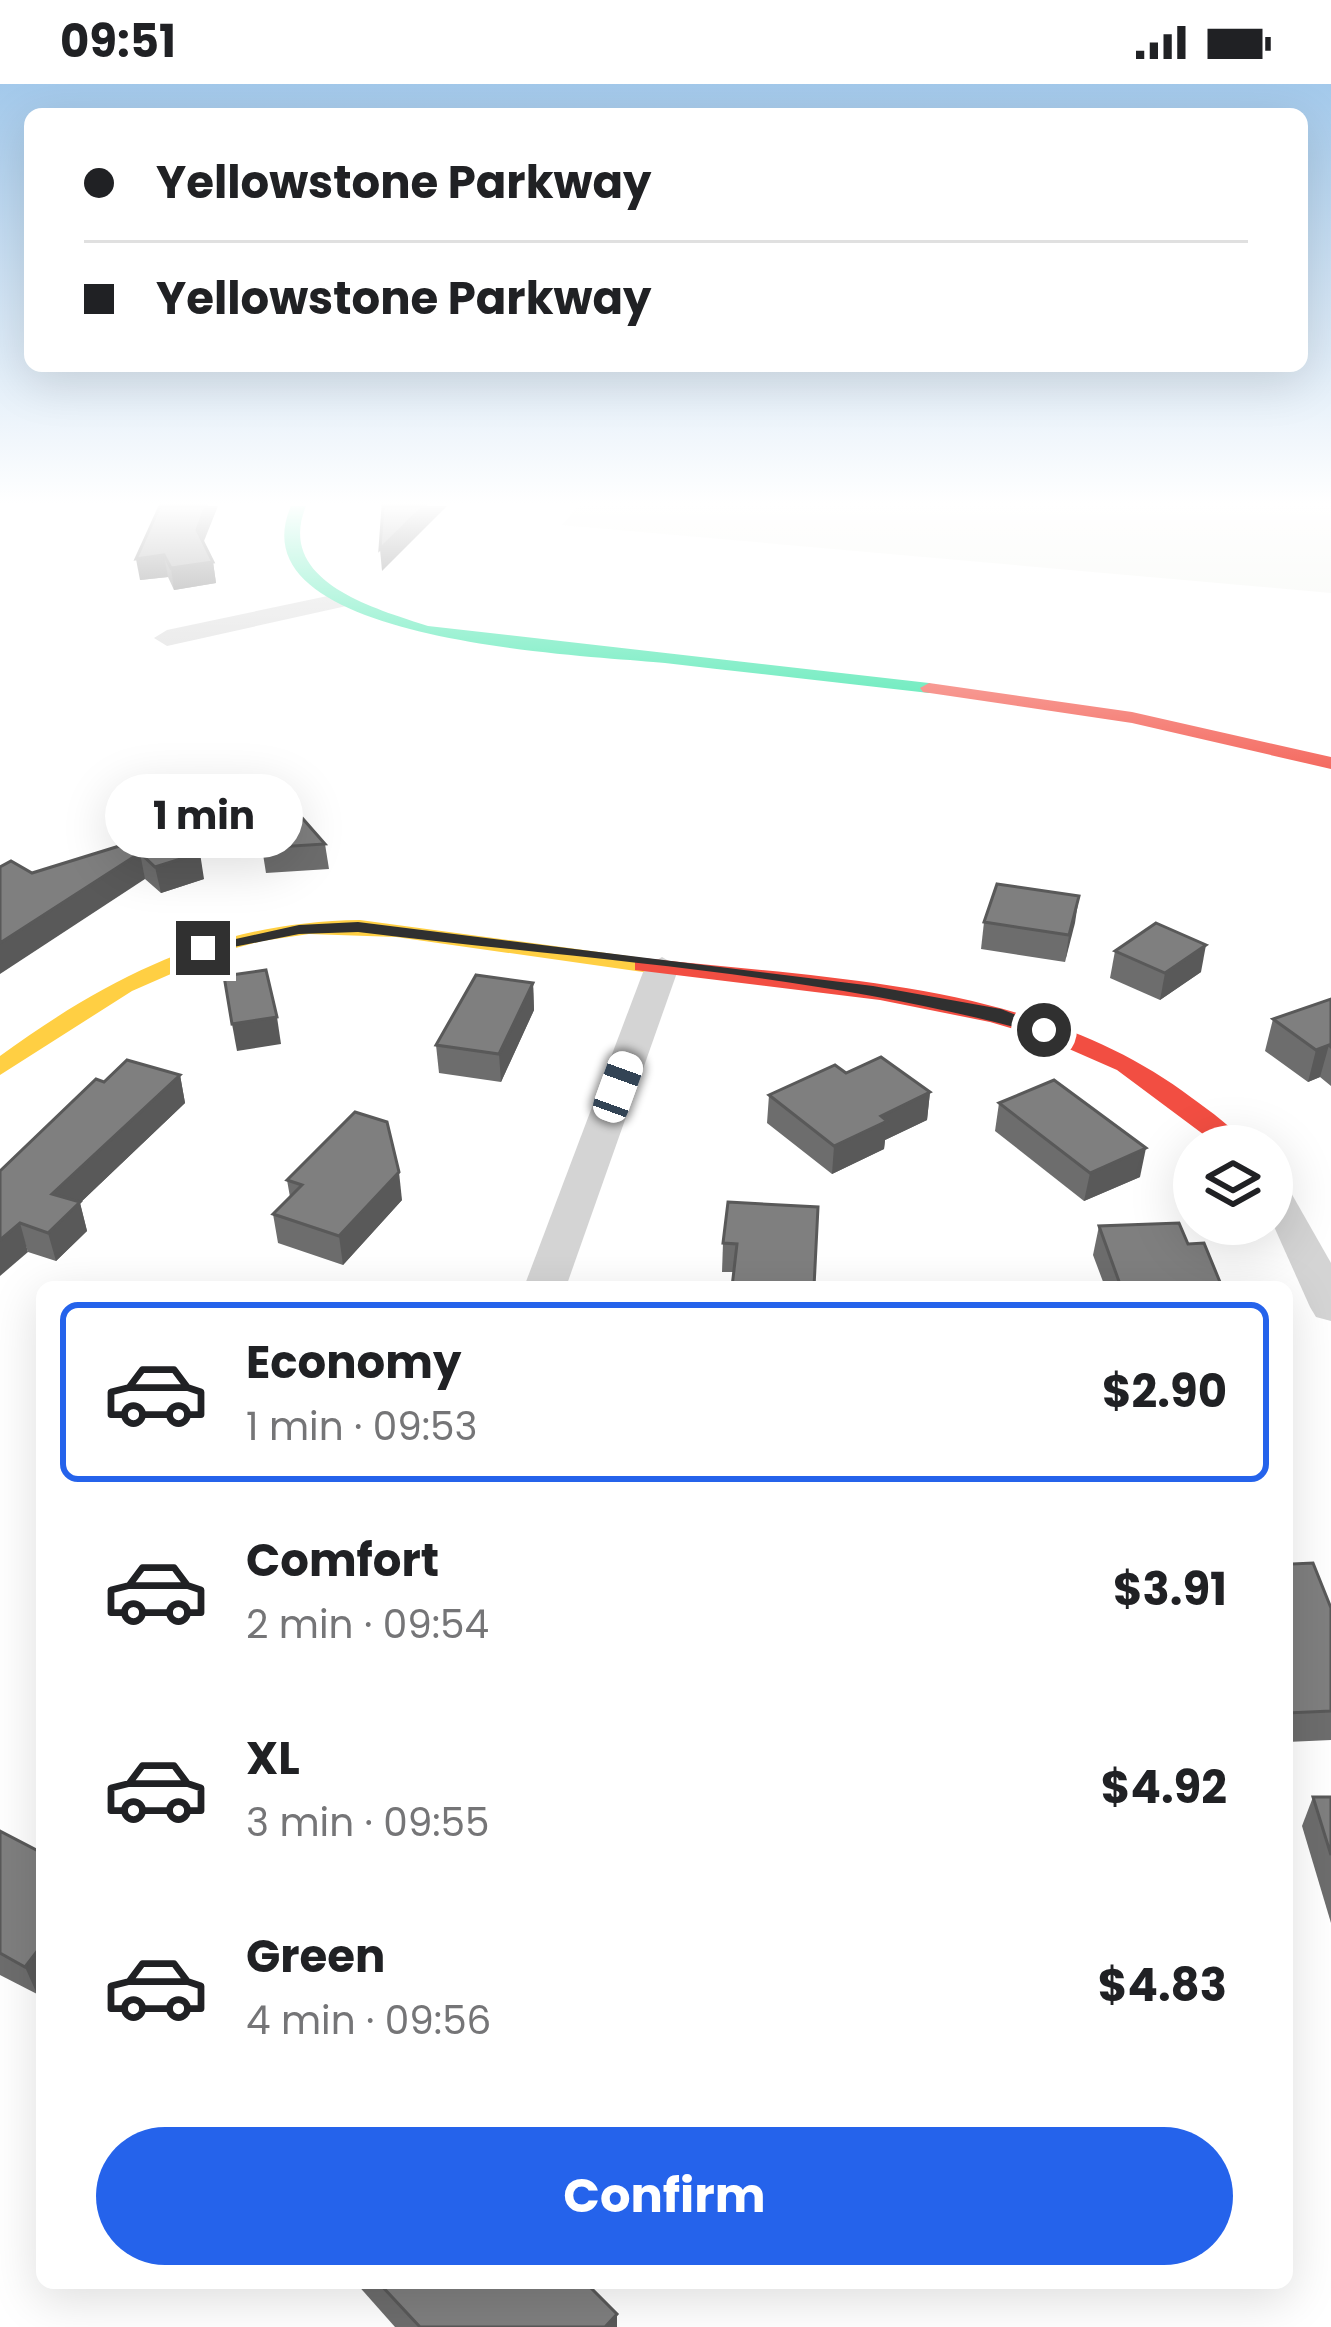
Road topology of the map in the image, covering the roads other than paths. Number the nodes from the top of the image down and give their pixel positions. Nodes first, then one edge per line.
1 (293, 611) edge
2 (370, 611) edge
3 (167, 638) dead end
4 (1331, 763) edge
5 (662, 967) junction
6 (0, 1068) edge
7 (1210, 1125) edge
8 (1293, 1224) edge
9 (547, 1281) edge
10 (1331, 1307) edge

1 - 3 street
2 - 4 street
5 - 6 street
5 - 7 street
5 - 9 street
8 - 10 street

